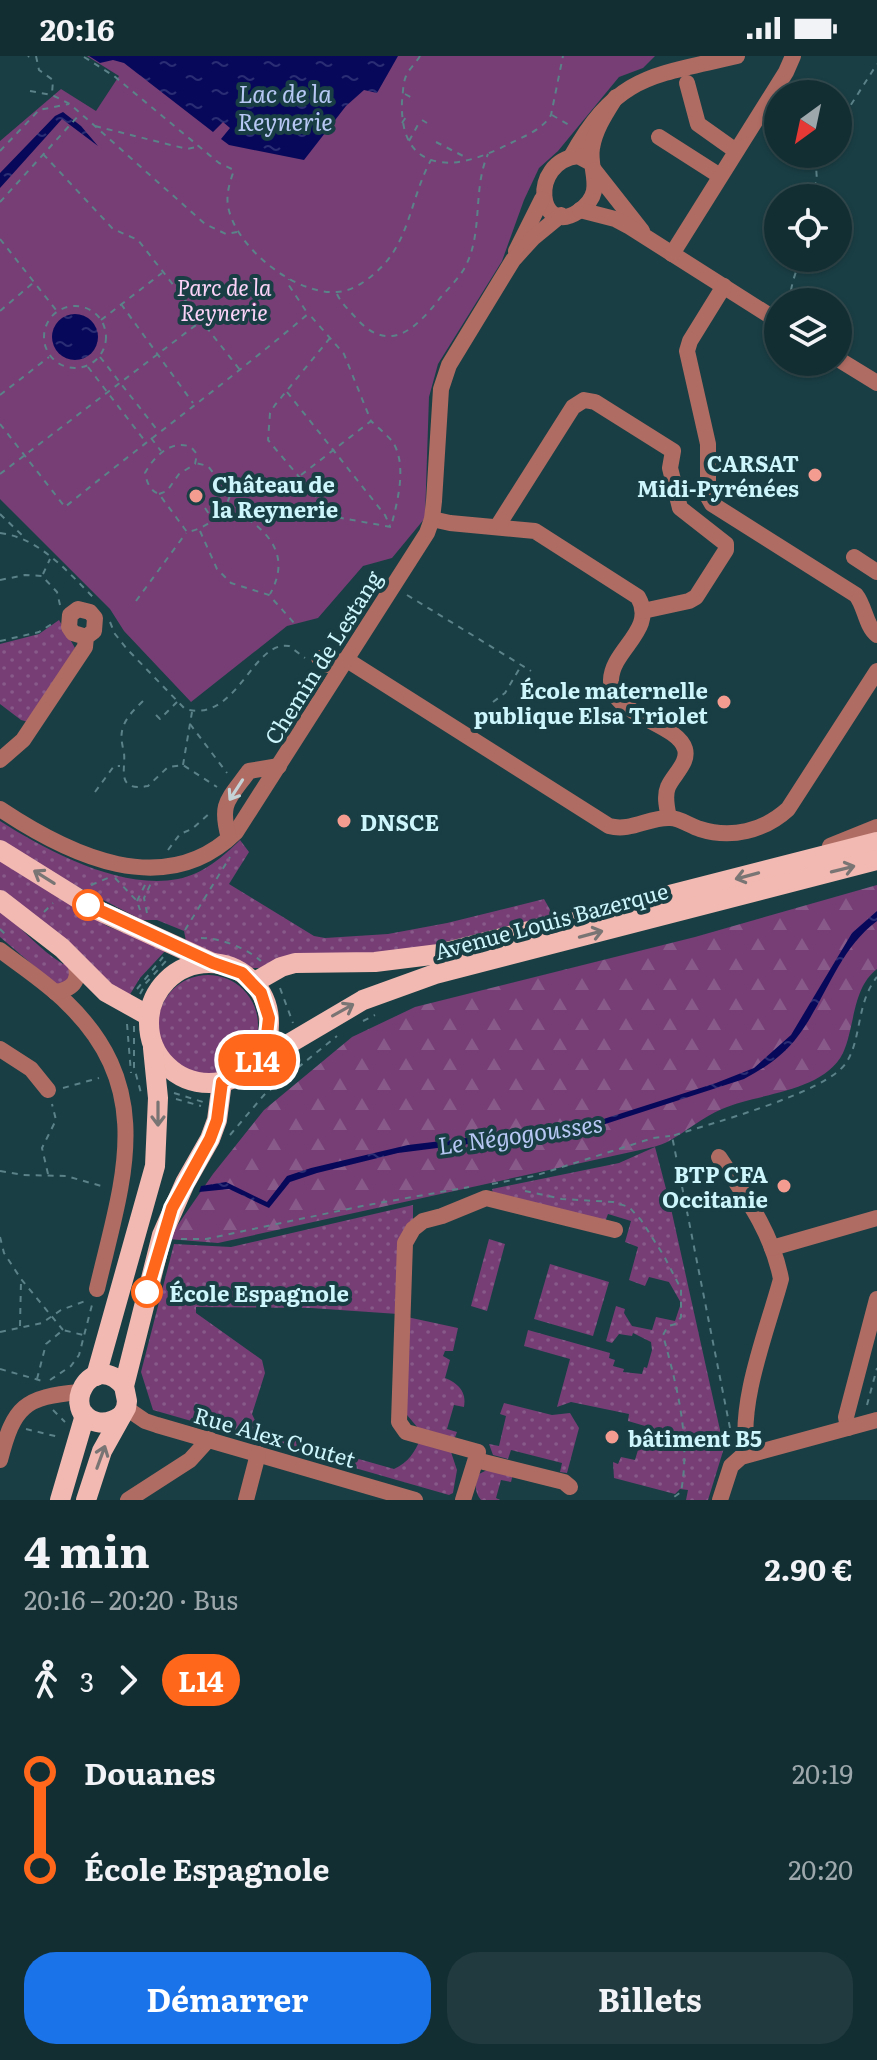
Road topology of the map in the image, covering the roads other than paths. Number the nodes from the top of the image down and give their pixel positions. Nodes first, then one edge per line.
1 (737, 56) edge
2 (793, 56) edge
3 (687, 83) dead end
4 (616, 97) junction
5 (659, 137) dead end
6 (736, 151) junction
7 (571, 157) junction
8 (593, 166) junction
9 (720, 176) junction
10 (542, 199) junction
11 (580, 210) junction
12 (561, 215) junction
13 (648, 238) junction
14 (672, 254) junction
15 (513, 260) junction
16 (724, 286) junction
17 (764, 312) edge
18 (852, 368) edge
19 (877, 383) edge
20 (432, 519) junction
21 (497, 527) junction
22 (854, 557) dead end
23 (877, 572) edge
24 (643, 611) junction
25 (877, 635) edge
26 (86, 637) dead end
27 (314, 660) road end
28 (347, 660) junction
29 (877, 671) edge
30 (0, 760) edge
31 (279, 766) junction
32 (0, 809) edge
33 (669, 818) junction
34 (877, 827) edge
35 (229, 838) junction
36 (877, 842) edge
37 (0, 850) edge
38 (877, 860) edge
39 (783, 866) junction
40 (0, 900) edge
41 (8, 946) edge
42 (74, 958) junction
43 (213, 963) junction
44 (253, 983) junction
45 (55, 992) junction
46 (142, 1018) junction
47 (0, 1049) edge
48 (253, 1065) junction
49 (222, 1082) junction
50 (48, 1090) road end
51 (719, 1157) dead end
52 (877, 1218) edge
53 (615, 1230) dead end
54 (772, 1248) junction
55 (97, 1289) dead end
56 (877, 1299) edge
57 (96, 1376) junction
58 (124, 1386) junction
59 (80, 1392) junction
60 (123, 1412) junction
61 (85, 1415) junction
62 (874, 1421) edge
63 (848, 1428) junction
64 (209, 1439) junction
65 (258, 1454) junction
66 (747, 1454) junction
67 (0, 1460) edge
68 (476, 1460) junction
69 (570, 1487) dead end
70 (60, 1500) edge
71 (86, 1500) edge
72 (128, 1500) edge
73 (246, 1500) edge
74 (415, 1500) edge
75 (463, 1500) edge
76 (720, 1500) edge

1 - 4 street, Chemin de Lestang
2 - 6 street
3 - 6 street
4 - 7 street, Chemin de Lestang
4 - 8 street
5 - 9 street
6 - 9 street
7 - 8 street
7 - 10 street, Chemin de Lestang
8 - 11 street
8 - 13 street
9 - 14 street
10 - 12 street
10 - 15 street, Chemin de Lestang
11 - 12 street, Chemin de Lestang
11 - 13 street
12 - 15 street, Chemin de Lestang
13 - 14 street
14 - 16 street
15 - 20 street, Chemin de Lestang
16 - 17 street
16 - 25 street
18 - 19 street
20 - 21 street
20 - 28 street, Chemin de Lestang
21 - 24 street
21 - 24 street
22 - 23 street
24 - 33 street
26 - 30 street
27 - 28 street
28 - 31 street, Chemin de Lestang
28 - 33 street
29 - 33 street
31 - 35 street, Chemin de Lestang
31 -> 35 street
32 - 35 street, Chemin de Lestang
34 - 39 street
36 - 39 main road, Avenue Louis Bazerque
43 -> 37 main road
48 -> 38 main road, Avenue Louis Bazerque
39 -> 44 main road, Avenue Louis Bazerque
40 - 42 main road
41 - 45 street
42 - 45 street
42 - 46 main road
43 - 44 main road
43 - 46 main road
44 - 48 main road
45 - 55 street
46 - 49 main road
46 -> 57 main road
47 - 50 street
48 - 49 main road
49 - 58 main road
51 - 54 street
52 - 54 street
53 - 68 street
54 - 66 street
56 - 63 street
57 - 58 main road
57 - 59 main road
58 - 60 main road
59 - 61 main road
59 - 67 street
60 - 61 main road
60 - 64 street, Rue Alex Coutet
71 -> 60 main road
61 - 70 main road
62 - 63 street
63 - 66 street
64 - 65 street, Rue Alex Coutet
64 - 72 street
65 - 73 street
65 - 74 street, Rue Alex Coutet
66 - 76 street
68 - 69 street
68 - 75 street

